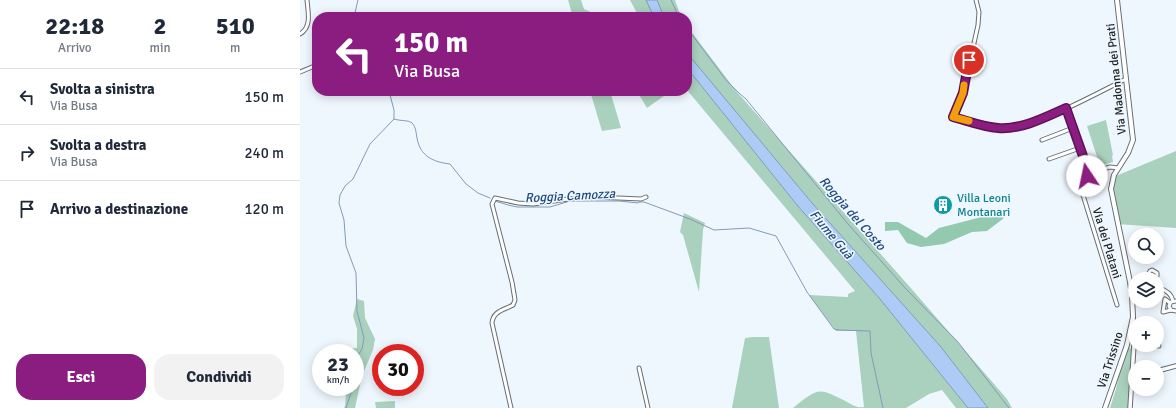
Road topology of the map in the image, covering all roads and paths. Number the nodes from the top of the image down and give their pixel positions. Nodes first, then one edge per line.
1 (307, 0) edge
2 (976, 0) edge
3 (1117, 0) edge
4 (300, 34) edge
5 (312, 67) edge
6 (300, 72) edge
7 (1126, 79) junction
8 (1066, 108) junction
9 (1073, 128) junction
10 (1042, 140) dead end
11 (1080, 148) junction
12 (1049, 159) dead end
13 (1118, 168) junction
14 (1089, 173) junction
15 (646, 197) dead end
16 (1164, 290) edge
17 (1173, 302) edge
18 (1117, 305) dead end
19 (1171, 310) junction
20 (1176, 311) edge
21 (1133, 316) edge
22 (1176, 316) edge
23 (1128, 340) edge
24 (1127, 344) joint
25 (1176, 366) edge
26 (639, 368) dead end
27 (1164, 370) edge
28 (1131, 396) edge
29 (511, 408) edge
30 (648, 408) edge
31 (1105, 408) edge
32 (1130, 408) edge

1 - 4 street
2 - 8 street
3 - 7 main road, Via Madonna dei Prati
5 - 6 street
7 - 8 street
7 - 13 main road, Via Madonna dei Prati
8 - 9 street
9 - 10 street
9 - 11 street
11 - 12 street
11 - 14 street
13 - 14 street
13 - 21 main road, Via Madonna dei Prati
14 - 18 street, Via dei Platani
15 - 29 street
16 - 17 street
17 - 19 street
17 - 19 street
19 - 20 street
20 - 22 street
23 - 24 main road, Via Trissino
24 - 31 main road, Via Trissino
25 - 27 street
26 - 30 street
28 - 32 street

